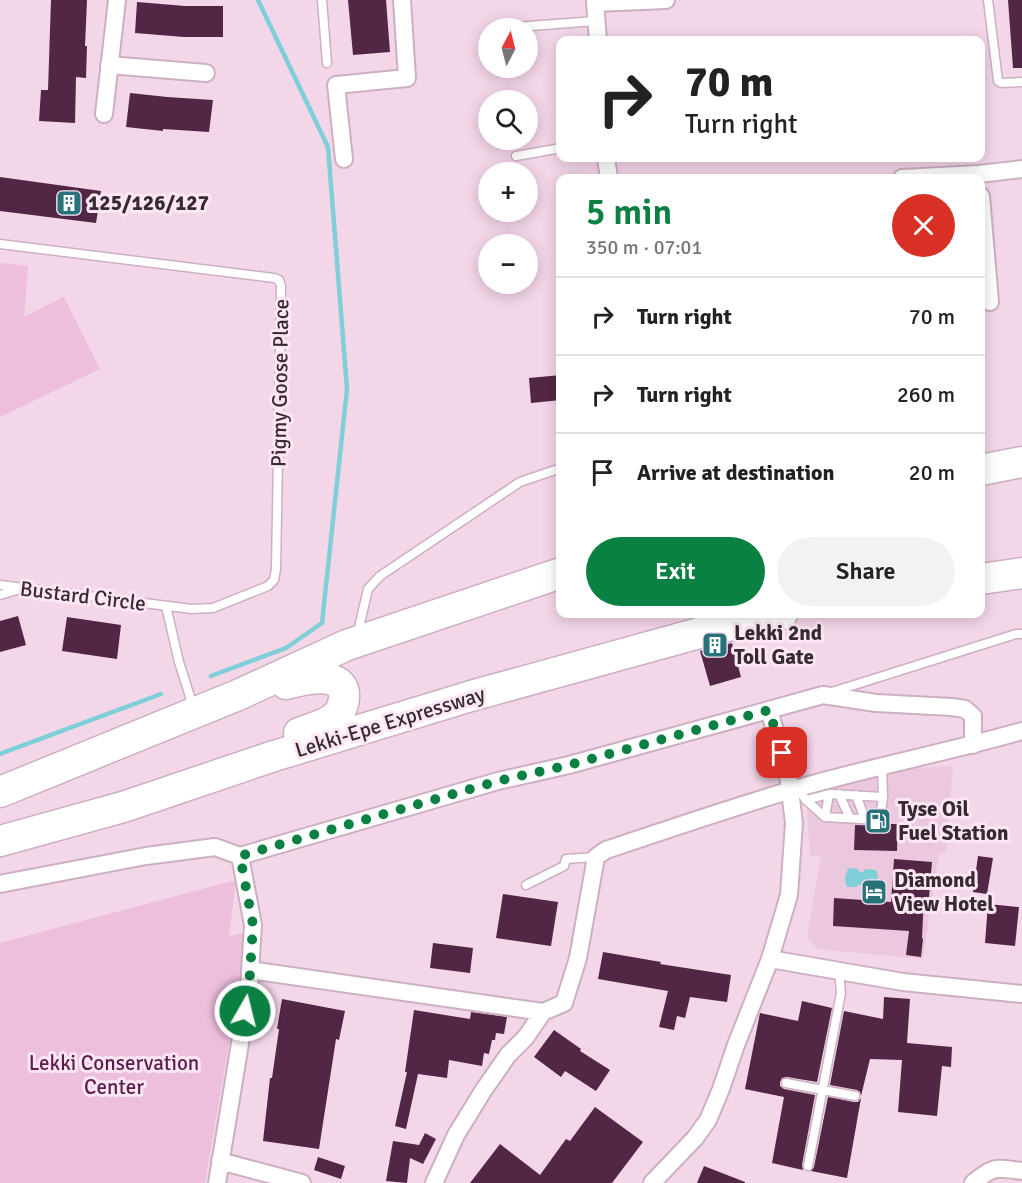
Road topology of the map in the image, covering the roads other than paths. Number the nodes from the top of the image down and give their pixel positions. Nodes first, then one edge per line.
1 (117, 0) edge
2 (322, 0) edge
3 (402, 0) edge
4 (666, 0) edge
5 (988, 0) edge
6 (595, 2) edge
7 (596, 21) junction
8 (538, 25) edge
9 (597, 36) edge
10 (327, 63) dead end
11 (109, 65) junction
12 (206, 73) dead end
13 (1022, 82) edge
14 (104, 114) dead end
15 (556, 149) edge
16 (516, 156) dead end
17 (344, 159) dead end
18 (1022, 169) edge
19 (985, 175) edge
20 (985, 243) edge
21 (0, 244) edge
22 (990, 302) dead end
23 (1022, 462) edge
24 (985, 469) edge
25 (556, 470) edge
26 (1022, 573) edge
27 (556, 575) edge
28 (985, 578) edge
29 (0, 585) edge
30 (24, 588) junction
31 (0, 595) edge
32 (166, 606) junction
33 (764, 618) edge
34 (1022, 634) edge
35 (356, 642) junction
36 (238, 695) junction
37 (823, 695) junction
38 (769, 710) junction
39 (195, 712) junction
40 (1022, 731) edge
41 (973, 745) junction
42 (882, 766) junction
43 (227, 773) junction
44 (0, 792) edge
45 (798, 793) junction
46 (829, 794) junction
47 (839, 794) junction
48 (856, 795) junction
49 (883, 797) junction
50 (825, 817) junction
51 (850, 818) junction
52 (865, 819) junction
53 (0, 841) edge
54 (601, 853) junction
55 (240, 856) junction
56 (0, 884) edge
57 (526, 885) dead end
58 (770, 959) junction
59 (250, 970) junction
60 (839, 971) junction
61 (1022, 994) edge
62 (543, 1012) junction
63 (786, 1083) dead end
64 (823, 1090) junction
65 (855, 1096) dead end
66 (220, 1161) junction
67 (808, 1166) dead end
68 (1022, 1171) edge
69 (216, 1183) edge
70 (302, 1183) edge
71 (435, 1183) edge
72 (652, 1183) edge
73 (973, 1183) edge

1 - 11 street
2 - 10 lane
3 - 17 street
4 - 6 street
5 - 13 lane
6 - 7 street
7 - 8 lane
7 - 9 street
11 - 12 street
11 - 14 street
15 - 16 lane
18 - 19 street
20 - 22 street
21 - 32 lane, Pigmy Goose Place
23 - 24 highway
25 - 35 lane
26 - 28 highway
27 - 35 highway
29 - 30 lane, Bustard Circle
30 - 31 lane
30 - 32 lane, Bustard Circle
32 - 39 lane
33 - 43 highway, Lekki-Epe Expressway
34 - 37 lane
35 - 36 highway
36 - 39 highway
36 - 43 highway
37 - 38 street
37 - 41 street
38 - 45 street
38 - 55 street
39 - 44 highway
40 - 41 street
41 - 42 street
42 - 45 street
42 - 49 lane
43 - 53 highway, Lekki-Epe Expressway
45 - 46 lane
45 - 50 lane
45 - 54 street
45 - 58 street
46 - 47 lane
46 - 50 lane
47 - 48 lane
47 - 51 lane
48 - 49 lane
48 - 52 lane
49 - 52 lane
50 - 51 lane
51 - 52 lane
54 - 57 lane
54 - 62 street
55 - 56 street
55 - 59 street
58 - 60 street
58 - 72 street
59 - 62 street
59 - 66 street
60 - 61 street
60 - 64 lane
62 - 71 street
63 - 64 lane
64 - 65 lane
64 - 67 lane
66 - 69 street
66 - 70 street
68 - 73 street

